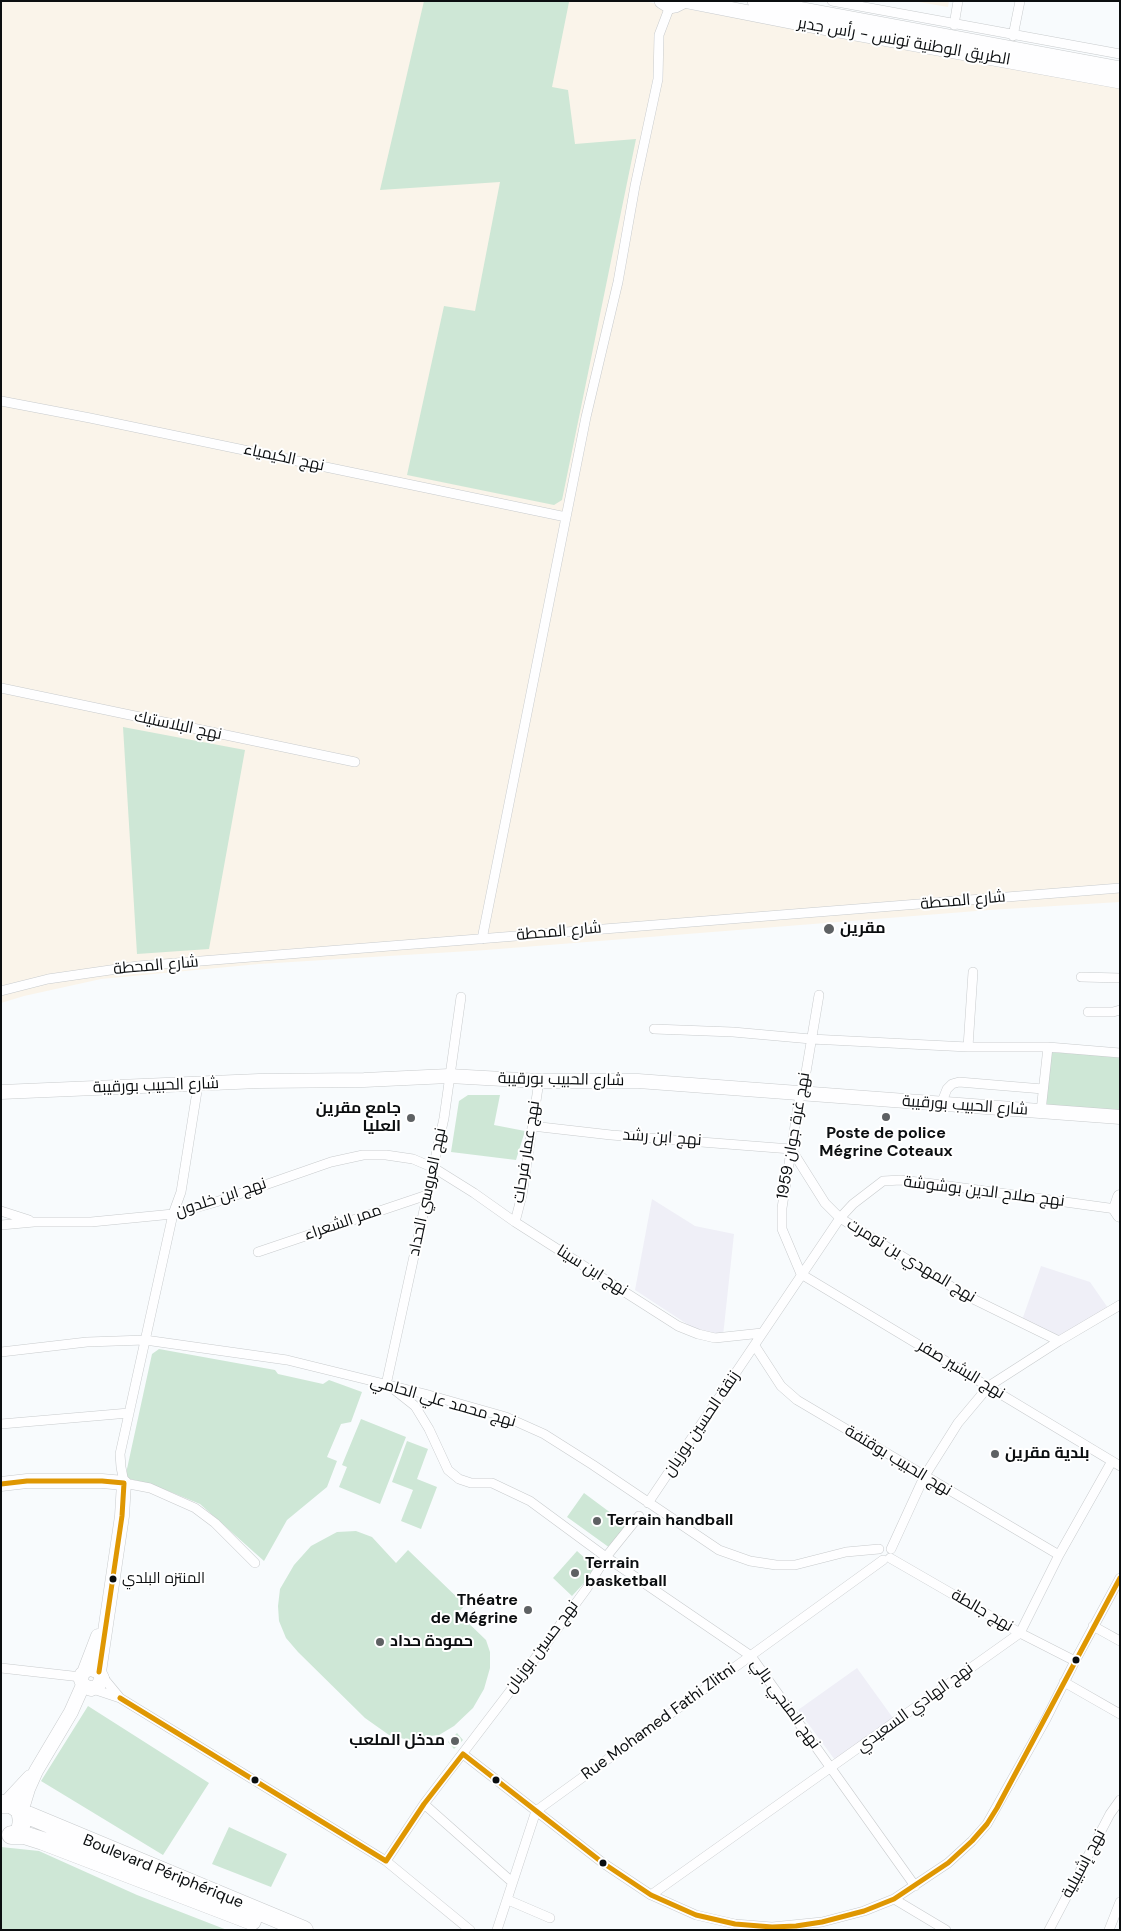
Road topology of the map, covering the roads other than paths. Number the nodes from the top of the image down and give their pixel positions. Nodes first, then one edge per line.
1 (688, 1) edge
2 (755, 1) edge
3 (832, 1) edge
4 (958, 1) edge
5 (1020, 1) edge
6 (672, 3) edge
7 (868, 5) edge
8 (954, 25) junction
9 (1013, 36) junction
10 (1120, 54) edge
11 (1120, 69) edge
12 (1120, 81) edge
13 (1, 401) edge
14 (566, 517) junction
15 (1, 688) edge
16 (355, 762) dead end
17 (1120, 888) edge
18 (482, 938) junction
19 (973, 972) dead end
20 (1081, 977) dead end
21 (1120, 978) edge
22 (1, 992) edge
23 (819, 995) dead end
24 (461, 997) dead end
25 (1120, 1010) edge
26 (1088, 1012) dead end
27 (654, 1029) dead end
28 (811, 1039) junction
29 (968, 1047) junction
30 (1048, 1047) junction
31 (1120, 1053) edge
32 (449, 1076) junction
33 (538, 1081) junction
34 (198, 1085) junction
35 (1043, 1089) junction
36 (1, 1092) edge
37 (800, 1094) junction
38 (941, 1104) junction
39 (1041, 1111) junction
40 (1120, 1117) edge
41 (532, 1126) junction
42 (791, 1149) junction
43 (434, 1168) junction
44 (427, 1195) junction
45 (1118, 1207) edge
46 (1, 1211) edge
47 (173, 1214) junction
48 (840, 1218) junction
49 (34, 1222) junction
50 (515, 1222) junction
51 (1, 1225) edge
52 (258, 1252) dead end
53 (801, 1274) junction
54 (1120, 1305) edge
55 (762, 1332) junction
56 (145, 1340) junction
57 (1059, 1341) junction
58 (755, 1346) junction
59 (1, 1352) edge
60 (388, 1385) junction
61 (989, 1386) junction
62 (129, 1413) junction
63 (1, 1424) edge
64 (1116, 1463) edge
65 (924, 1477) junction
66 (124, 1483) junction
67 (1, 1484) edge
68 (648, 1503) junction
69 (639, 1516) dead end
70 (879, 1548) junction
71 (890, 1549) junction
72 (1059, 1556) junction
73 (606, 1557) junction
74 (886, 1559) junction
75 (255, 1563) dead end
76 (1120, 1578) edge
77 (1093, 1626) junction
78 (1020, 1633) junction
79 (1120, 1641) edge
80 (752, 1656) junction
81 (1075, 1661) junction
82 (1, 1668) edge
83 (90, 1680) junction
84 (1064, 1682) junction
85 (120, 1698) junction
86 (1120, 1714) edge
87 (463, 1754) junction
88 (831, 1769) junction
89 (36, 1771) junction
90 (1120, 1800) edge
91 (2, 1804) edge
92 (424, 1804) junction
93 (536, 1811) junction
94 (21, 1814) junction
95 (6, 1835) edge
96 (386, 1861) junction
97 (512, 1882) junction
98 (915, 1886) junction
99 (651, 1895) junction
100 (894, 1899) junction
101 (508, 1900) junction
102 (1120, 1902) edge
103 (550, 1918) dead end
104 (796, 1928) edge
105 (275, 1930) edge
106 (304, 1930) edge
107 (470, 1930) edge
108 (497, 1930) edge
109 (946, 1930) edge
110 (1049, 1930) edge
111 (1109, 1930) edge

1 - 12 main road, الطريق الوطنية تونس - رأس جدير
2 - 11 main road, الطريق الوطنية تونس - رأس جدير
3 - 7 street
4 - 8 street
5 - 9 street
6 - 14 street
7 - 8 street
8 - 9 street
9 - 10 street
13 - 14 street, نهج الكيمياء
14 - 18 street
15 - 16 street, نهج البلاستيك
17 - 18 street, شارع المحطة
18 - 22 street, شارع المحطة
19 - 29 street
20 - 21 street
23 - 28 street, نهج غرة جوان 1959
24 - 32 street, نهج العروسي الحداد
25 - 26 street
27 - 28 street
28 - 29 street
28 - 37 street, نهج غرة جوان 1959
29 - 30 street
30 - 31 street
30 - 35 street
32 - 33 street, شارع الحبيب بورقيبة
32 - 34 street, شارع الحبيب بورقيبة
32 - 43 street, نهج العروسي الحداد
33 - 37 street, شارع الحبيب بورقيبة
33 - 41 street, نهج عمار فرحات
34 - 36 street, شارع الحبيب بورقيبة
34 - 47 street
35 - 38 street
35 - 39 street
37 - 38 street, شارع الحبيب بورقيبة
37 - 42 street, نهج غرة جوان 1959
38 - 39 street, شارع الحبيب بورقيبة
39 - 40 street, شارع الحبيب بورقيبة
41 - 42 street, نهج ابن رشد
41 - 50 street, نهج عمار فرحات
42 - 48 street, نهج المهدي بن تومرت
42 - 53 street, نهج غرة جوان 1959
43 - 44 street, نهج العروسي الحداد
43 - 47 street, نهج ابن خلدون
43 - 50 street, نهج ابن سينا
44 - 52 street, ممر الشعراء
44 - 60 street, نهج العروسي الحداد
45 - 48 street, نهج صلاح الدين بوشوشة
46 - 49 street
47 - 49 street, نهج ابن خلدون
47 - 56 street
48 - 53 street, نهج صلاح الدين بوشوشة
48 - 57 street, نهج المهدي بن تومرت
49 - 51 street, نهج ابن خلدون
50 - 55 street, نهج ابن سينا
53 - 55 street, نهج صلاح الدين بوشوشة
53 - 61 street, نهج البشير صفر
54 - 57 street
55 - 58 street, نهج صلاح الدين بوشوشة
56 - 59 street, نهج محمد علي الحامي
56 - 60 street, نهج محمد علي الحامي
56 - 62 street
57 - 61 street
58 - 65 street, نهج الحبيب بوقتفة
58 - 68 street, زنقة الحسين بوزيان
60 - 68 street, نهج محمد علي الحامي
60 - 73 street, نهج المنجي بالي
61 - 64 street, نهج البشير صفر
61 - 65 street
62 - 63 street
62 - 66 street
64 - 72 street, نهج الهادي السعيدي
65 - 71 street
65 - 72 street, نهج الحبيب بوقتفة
66 - 67 street
66 - 75 street
66 - 83 street
68 - 70 street, نهج محمد علي الحامي
69 - 73 street, نهج حسين بوزيان
70 - 71 street
70 - 74 street
71 - 74 street
72 - 78 street, نهج الهادي السعيدي
73 - 80 street, نهج المنجي بالي
73 - 87 street, نهج حسين بوزيان
74 - 78 street, نهج جالطة
74 - 80 street, Rue Mohamed Fathi Zlitni
76 - 77 street
77 - 79 street
77 - 81 street
78 - 81 street, نهج جالطة
78 - 88 street, نهج الهادي السعيدي
80 - 88 street, نهج المنجي بالي
80 - 93 street, Rue Mohamed Fathi Zlitni
81 - 84 street
82 - 83 street
83 - 85 street
83 - 85 street
83 - 89 street
84 - 86 street
84 - 98 street
85 - 96 street
87 - 92 street, نهج حسين بوزيان
87 - 93 street
88 - 98 street, نهج المنجي بالي
88 - 99 street, نهج الهادي السعيدي
89 - 91 street
89 - 94 street
90 - 110 street, نهج إشبيلية
91 - 94 highway, Boulevard Périphérique
92 - 96 street, نهج حسين بوزيان
92 - 97 street
93 - 97 street
93 - 99 street
94 - 95 highway
94 - 106 highway, Boulevard Périphérique
95 - 105 highway, Boulevard Périphérique
96 - 107 street
97 - 101 street
98 - 100 street
99 - 104 street
100 - 104 street
100 - 109 street
101 - 103 street
101 - 108 street
102 - 111 street

